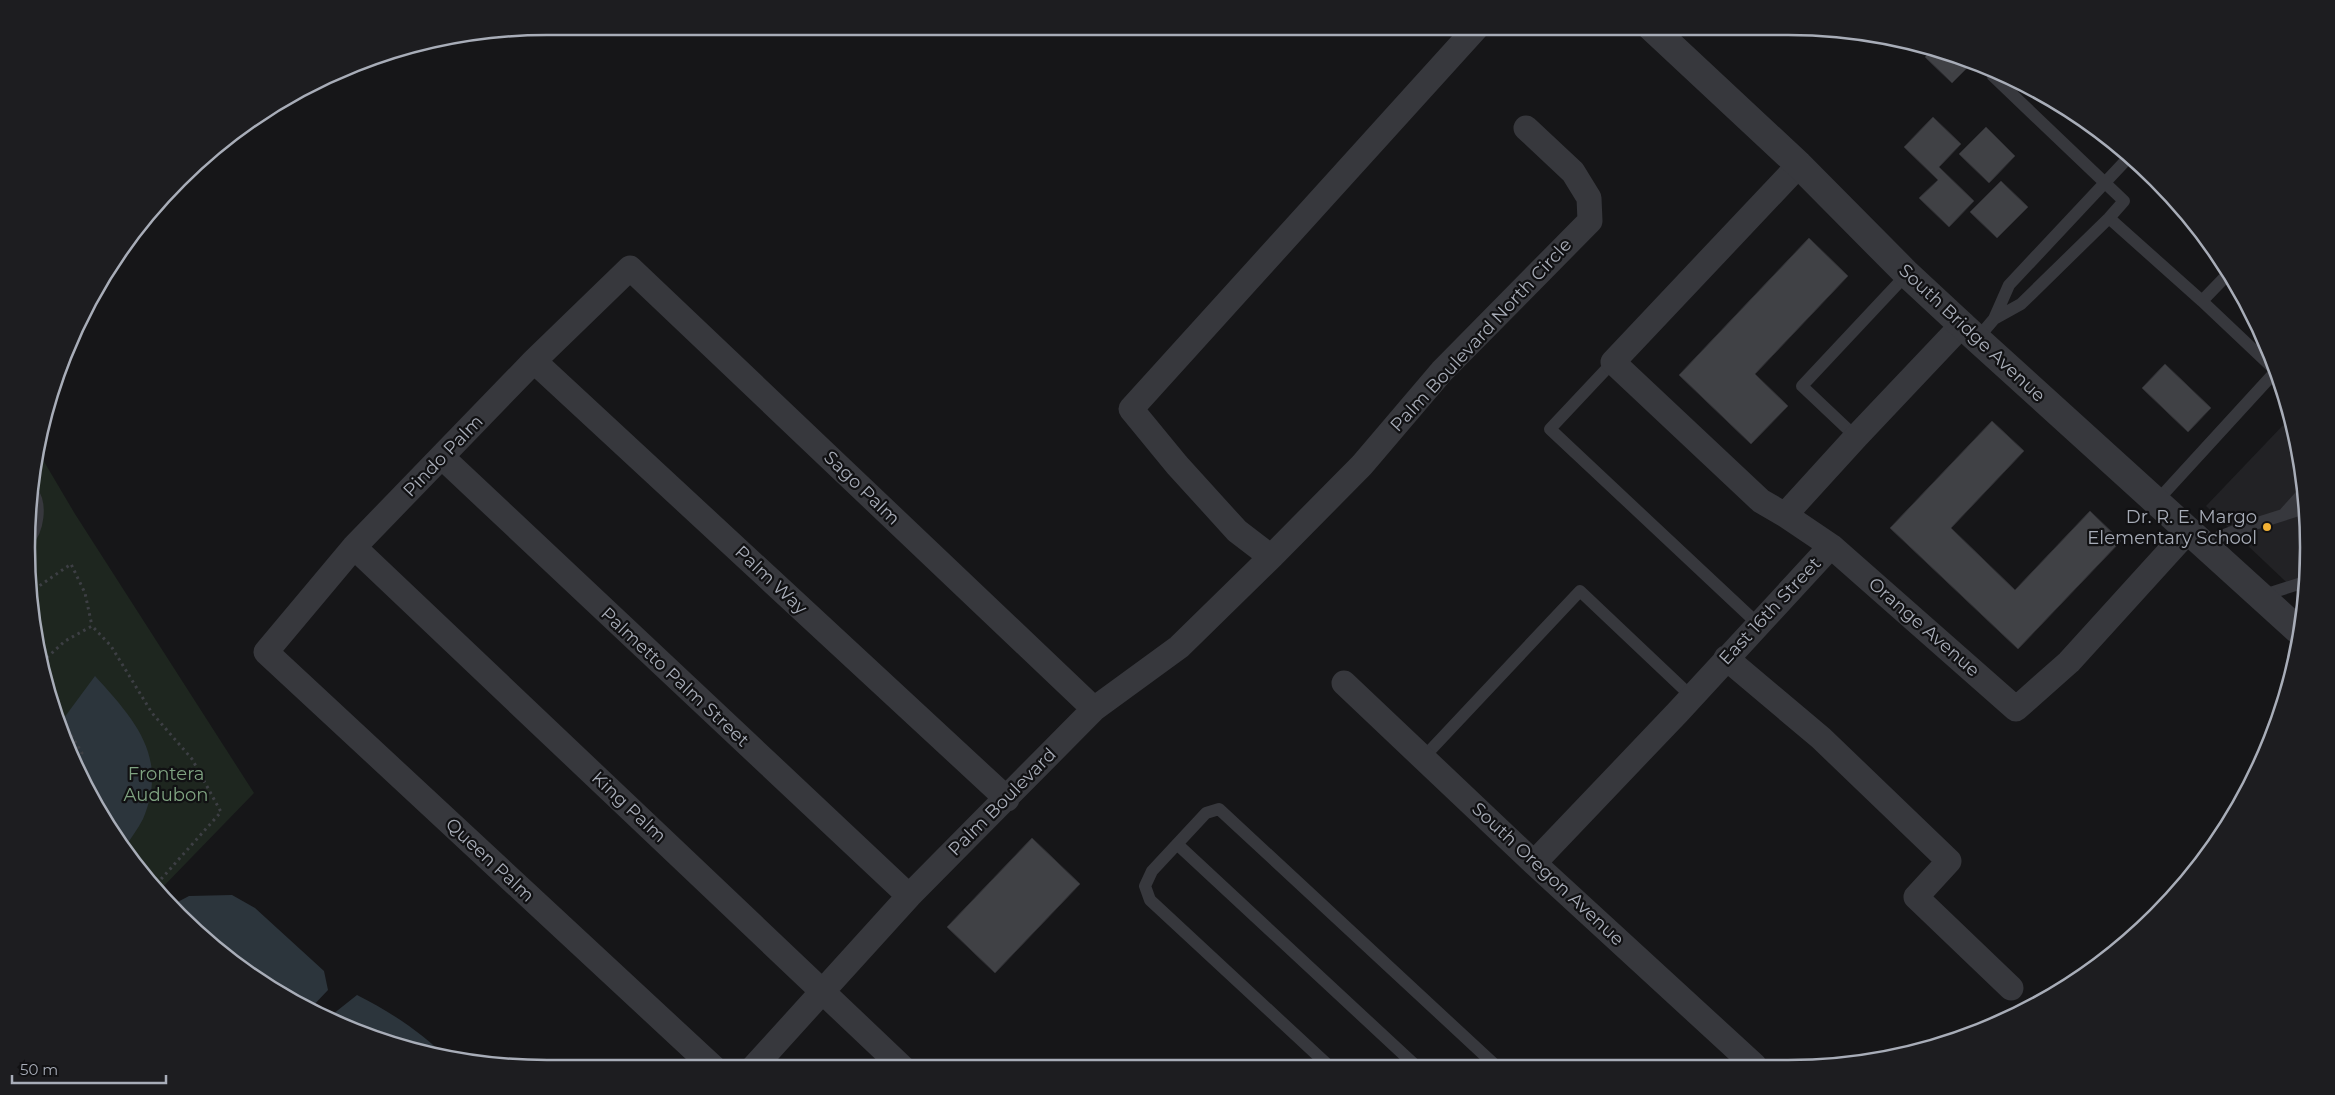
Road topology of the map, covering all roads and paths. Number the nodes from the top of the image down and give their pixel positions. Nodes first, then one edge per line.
1 (1470, 35) edge
2 (1660, 35) edge
3 (1998, 80) edge
4 (1526, 128) dead end
5 (2125, 162) edge
6 (1798, 165) junction
7 (2105, 183) junction
8 (2109, 218) junction
9 (630, 268) joint
10 (1907, 274) junction
11 (2224, 279) edge
12 (2202, 301) junction
13 (1978, 327) junction
14 (2264, 360) edge
15 (534, 361) junction
16 (1613, 362) junction
17 (2271, 377) edge
18 (1856, 437) junction
19 (442, 457) junction
20 (2298, 499) edge
21 (2156, 502) junction
22 (36, 510) edge
23 (2299, 510) edge
24 (1786, 515) junction
25 (2283, 515) junction
26 (36, 523) edge
27 (2195, 538) junction
28 (1831, 546) junction
29 (354, 547) junction
30 (1270, 557) junction
31 (2299, 584) edge
32 (37, 588) edge
33 (2261, 596) junction
34 (1758, 624) junction
35 (92, 626) junction
36 (2294, 626) edge
37 (266, 652) joint
38 (47, 657) edge
39 (1726, 658) junction
40 (1344, 683) dead end
41 (1692, 697) junction
42 (1094, 709) junction
43 (70, 733) edge
44 (80, 757) edge
45 (1424, 757) junction
46 (1006, 799) junction
47 (1177, 844) junction
48 (1534, 863) junction
49 (159, 881) edge
50 (909, 896) junction
51 (2011, 988) dead end
52 (823, 992) junction
53 (705, 1060) edge
54 (760, 1060) edge
55 (895, 1060) edge
56 (1323, 1060) edge
57 (1410, 1060) edge
58 (1489, 1060) edge
59 (1749, 1060) edge

1 - 30 street
2 - 6 street, South Bridge Avenue
3 - 7 lane
4 - 30 street, Palm Boulevard North Circle
5 - 7 lane
6 - 10 street, South Bridge Avenue
6 - 16 street
7 - 8 lane
7 - 13 lane
8 - 12 lane
8 - 13 lane
9 - 15 street, Pindo Palm
9 - 42 street, Sago Palm
10 - 13 street, South Bridge Avenue
10 - 18 lane
11 - 12 lane
12 - 14 lane
13 - 18 street
13 - 21 street, South Bridge Avenue
15 - 19 street, Pindo Palm
15 - 46 street, Palm Way
16 - 24 street, East 16th Street
16 - 34 lane
17 - 21 lane
18 - 24 street
19 - 29 street, Pindo Palm
19 - 50 street, Palmetto Palm Street
20 - 25 lane
21 - 27 street, South Bridge Avenue
22 - 26 lane
23 - 25 lane
24 - 28 street, East 16th Street
25 - 27 lane
27 - 28 street, Orange Avenue
27 - 33 street, South Bridge Avenue
28 - 34 street, East 16th Street
29 - 37 street, Pindo Palm
29 - 52 street, King Palm
30 - 42 street, Palm Boulevard
31 - 33 lane
32 - 35 path
33 - 36 street, South Bridge Avenue
34 - 39 street, East 16th Street
35 - 38 path
35 - 49 path
37 - 53 street, Queen Palm
39 - 41 street, East 16th Street
39 - 51 street
40 - 45 street, South Oregon Avenue
41 - 45 lane
41 - 48 street, East 16th Street
42 - 46 street, Palm Boulevard
43 - 44 path
45 - 48 street, South Oregon Avenue
46 - 50 street, Palm Boulevard
47 - 56 lane
47 - 57 lane
47 - 58 lane
48 - 59 street, South Oregon Avenue
50 - 52 street, Palm Boulevard
52 - 54 street, Palm Boulevard
52 - 55 street, King Palm

